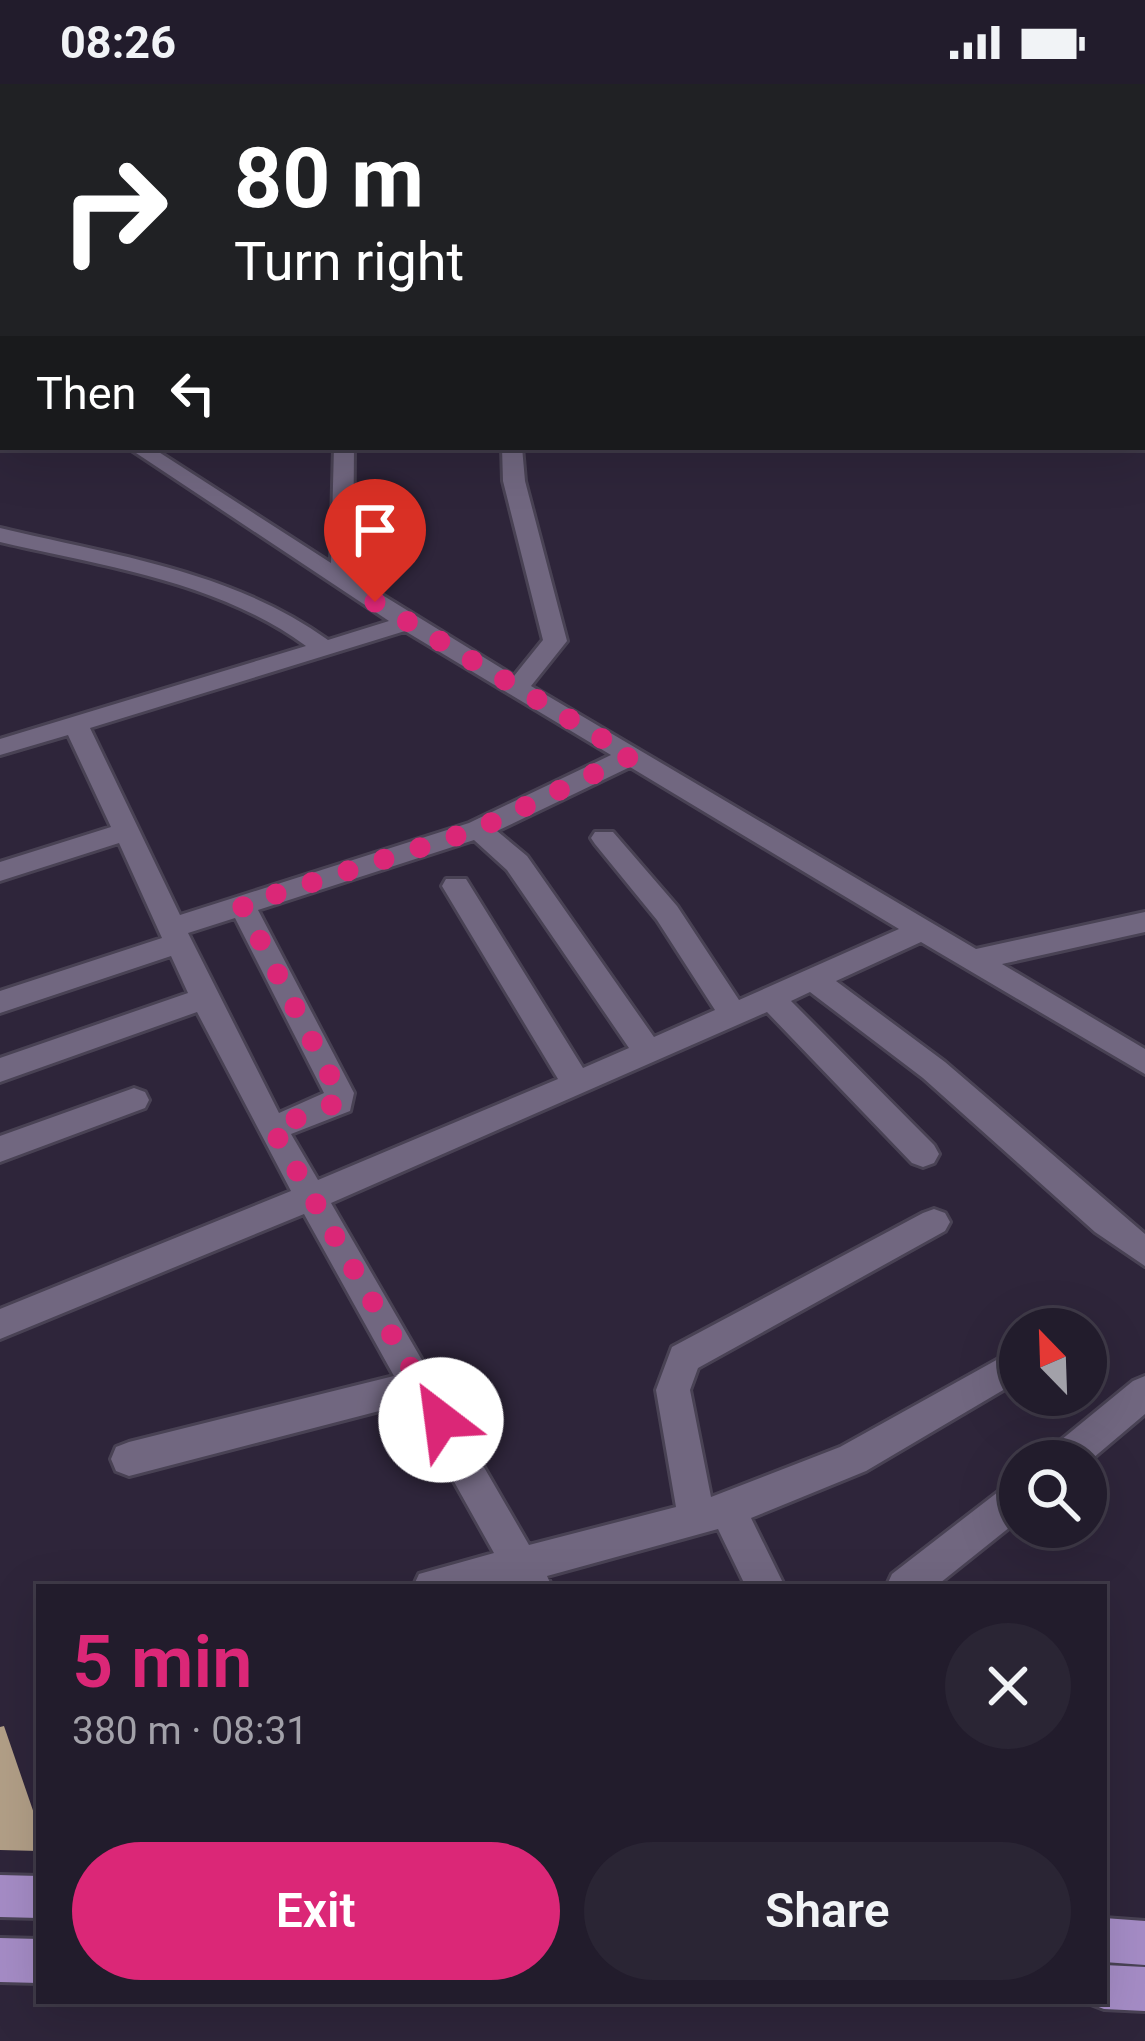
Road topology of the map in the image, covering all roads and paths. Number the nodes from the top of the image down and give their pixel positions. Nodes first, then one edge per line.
1 (117, 450) edge
2 (142, 450) edge
3 (344, 450) edge
4 (512, 450) edge
5 (173, 470) junction
6 (0, 535) edge
7 (342, 580) junction
8 (408, 623) junction
9 (325, 649) junction
10 (517, 688) junction
11 (76, 724) junction
12 (0, 747) edge
13 (631, 756) junction
14 (478, 829) junction
15 (128, 831) junction
16 (604, 838) dead end
17 (0, 872) edge
18 (456, 886) dead end
19 (242, 905) junction
20 (1145, 922) edge
21 (923, 930) junction
22 (178, 934) junction
23 (973, 960) junction
24 (813, 979) junction
25 (206, 998) junction
26 (771, 998) junction
27 (0, 1002) edge
28 (734, 1015) junction
29 (648, 1052) junction
30 (1145, 1063) edge
31 (0, 1070) edge
32 (577, 1084) junction
33 (134, 1100) dead end
34 (272, 1128) junction
35 (0, 1149) edge
36 (923, 1154) dead end
37 (311, 1195) junction
38 (934, 1222) dead end
39 (1145, 1252) edge
40 (0, 1324) edge
41 (999, 1374) edge
42 (421, 1384) junction
43 (1145, 1392) edge
44 (1088, 1440) edge
45 (129, 1459) dead end
46 (711, 1511) junction
47 (999, 1513) edge
48 (528, 1575) edge
49 (455, 1584) edge
50 (764, 1584) edge
51 (909, 1584) edge
52 (0, 1896) edge
53 (36, 1897) edge
54 (1107, 1940) edge
55 (1145, 1943) edge
56 (0, 1960) edge
57 (36, 1960) edge
58 (1107, 1987) edge
59 (1145, 1989) edge

1 - 5 street
2 - 5 street
3 - 7 street
4 - 10 street
5 - 7 street
6 - 9 street
7 - 8 street
8 - 9 street
8 - 10 street
9 - 11 street
10 - 13 street
11 - 12 street
11 - 15 street
13 - 14 street
13 - 21 street
14 - 19 street
14 - 29 street
15 - 17 street
15 - 22 street
16 - 28 street
18 - 32 street
19 - 22 street
19 - 34 street
20 - 23 street
21 - 23 street
21 - 24 street
22 - 25 street
22 - 27 street
23 - 30 street
24 - 26 street
24 - 39 street
25 - 31 street
25 - 34 street
26 - 28 street
26 - 36 street
28 - 29 street
29 - 32 street
32 - 37 street
33 - 35 street
34 - 37 street
37 - 40 street
37 - 42 street
38 - 46 street
41 - 46 street
42 - 45 street
42 - 48 street
43 - 44 street
46 - 48 street
46 - 50 street
47 - 51 street
48 - 49 street
52 - 53 main road
54 - 55 main road
56 - 57 main road
58 - 59 main road

